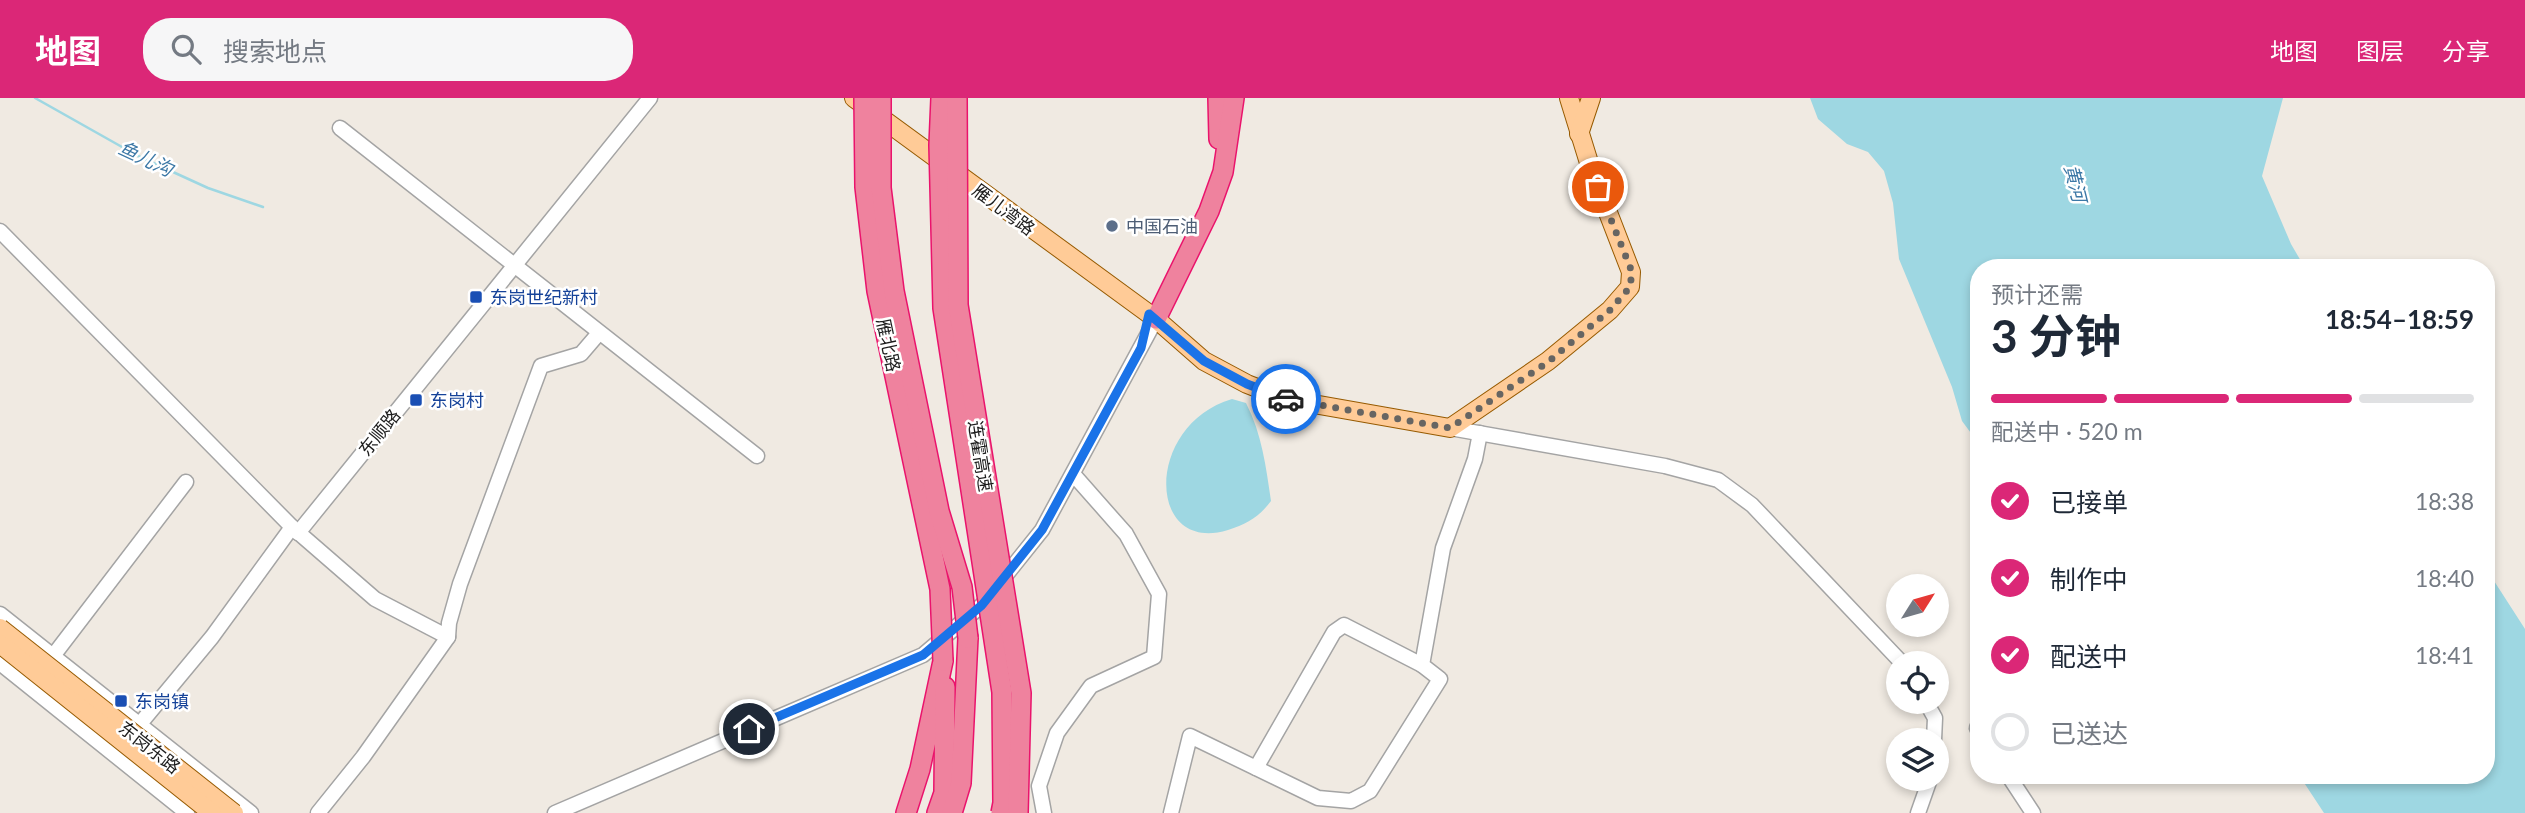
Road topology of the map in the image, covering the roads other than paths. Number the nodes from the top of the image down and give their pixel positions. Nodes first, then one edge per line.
1 (650, 98) edge
2 (854, 98) edge
3 (864, 98) edge
4 (881, 98) edge
5 (942, 98) edge
6 (957, 98) edge
7 (1218, 98) edge
8 (1234, 98) edge
9 (1569, 98) edge
10 (1591, 98) edge
11 (340, 128) dead end
12 (1579, 134) junction
13 (0, 231) edge
14 (514, 267) junction
15 (1152, 316) junction
16 (600, 333) junction
17 (1450, 428) junction
18 (1480, 433) junction
19 (757, 456) dead end
20 (1073, 474) junction
21 (186, 482) dead end
22 (295, 530) junction
23 (0, 614) edge
24 (0, 628) edge
25 (448, 637) junction
26 (968, 638) junction
27 (0, 644) edge
28 (1891, 651) edge
29 (53, 656) junction
30 (943, 661) junction
31 (0, 663) edge
32 (1422, 665) junction
33 (133, 720) junction
34 (102, 744) junction
35 (1256, 768) junction
36 (2014, 784) edge
37 (1926, 791) edge
38 (187, 813) edge
39 (212, 813) edge
40 (234, 813) edge
41 (251, 813) edge
42 (318, 813) edge
43 (555, 813) edge
44 (906, 813) edge
45 (918, 813) edge
46 (937, 813) edge
47 (952, 813) edge
48 (966, 813) edge
49 (1000, 813) edge
50 (1018, 813) edge
51 (1044, 813) edge
52 (1171, 813) edge
53 (1918, 813) edge
54 (2033, 813) edge

1 - 14 street, 东顺路
2 - 15 main road, 雁儿湾路
3 - 30 highway, 雁北路, bridge
4 - 26 highway, 雁北路, bridge
5 - 49 highway, 连霍高速, bridge
6 - 50 highway, 连霍高速, bridge
7 - 15 highway
8 - 15 highway
9 - 12 main road
10 - 12 main road
11 - 14 street
12 - 17 main road
13 - 22 street
14 - 16 street
14 - 22 street, 东顺路
15 - 17 main road, 雁儿湾路
15 - 20 street
16 - 19 street
16 - 25 street
17 - 18 street
18 - 28 street
18 - 32 street
20 - 43 street
20 - 51 street
21 - 29 street
22 - 25 street
22 - 33 street, 东顺路
23 - 29 street
24 - 40 main road, 东岗东路, bridge
25 - 42 street
26 - 47 highway
26 - 48 highway
27 - 39 main road, 东岗东路, bridge
29 - 33 street
30 - 44 highway
30 - 45 highway
30 - 46 highway
31 - 34 street
32 - 35 street
32 - 35 street
33 - 34 street, 东顺路
33 - 41 street
34 - 38 street
35 - 52 street
36 - 54 street
37 - 53 street

